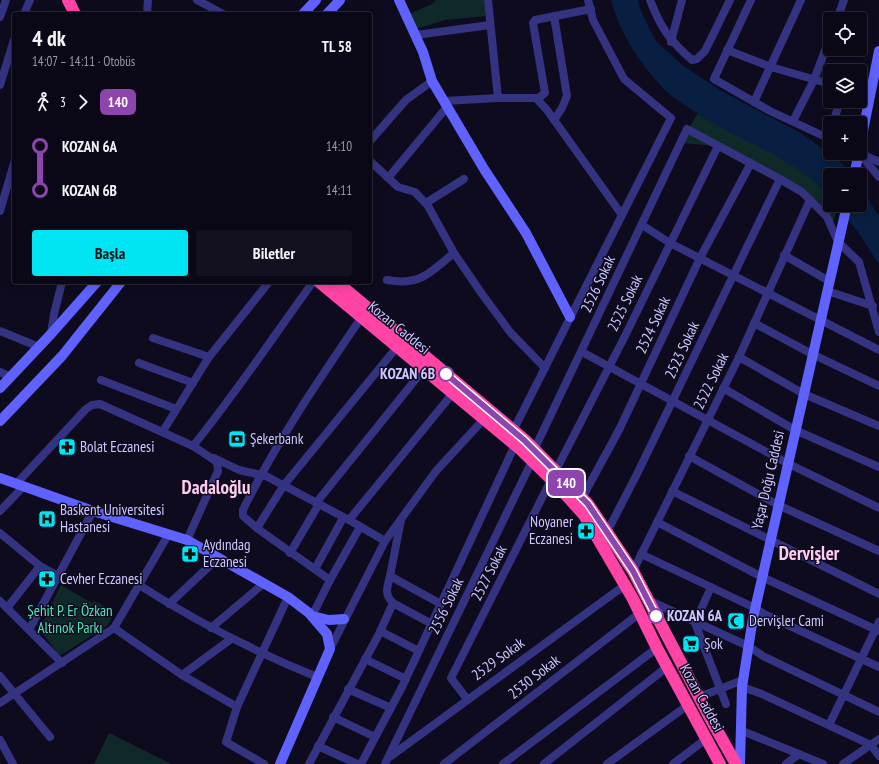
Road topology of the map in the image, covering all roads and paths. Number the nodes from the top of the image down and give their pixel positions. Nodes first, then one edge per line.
1 (6, 0) edge
2 (30, 0) edge
3 (148, 0) edge
4 (197, 0) edge
5 (316, 0) edge
6 (340, 0) edge
7 (399, 0) edge
8 (488, 0) edge
9 (588, 0) edge
10 (650, 0) edge
11 (682, 0) edge
12 (730, 0) edge
13 (751, 0) edge
14 (801, 0) edge
15 (844, 0) edge
16 (591, 9) junction
17 (25, 12) edge
18 (147, 12) edge
19 (219, 12) edge
20 (306, 12) edge
21 (329, 12) edge
22 (840, 12) edge
23 (554, 16) junction
24 (0, 17) edge
25 (490, 25) junction
26 (416, 35) junction
27 (671, 42) junction
28 (12, 46) edge
29 (727, 50) junction
30 (823, 56) edge
31 (878, 57) edge
32 (771, 67) junction
33 (814, 80) junction
34 (432, 81) junction
35 (823, 82) edge
36 (0, 85) edge
37 (867, 89) edge
38 (498, 98) junction
39 (537, 99) junction
40 (754, 102) junction
41 (446, 104) junction
42 (554, 120) junction
43 (793, 121) junction
44 (823, 134) edge
45 (372, 140) edge
46 (718, 146) junction
47 (867, 157) edge
48 (865, 160) edge
49 (879, 162) edge
50 (372, 163) edge
51 (750, 163) junction
52 (12, 170) edge
53 (879, 177) edge
54 (388, 178) junction
55 (464, 179) dead end
56 (780, 179) junction
57 (810, 200) junction
58 (426, 204) junction
59 (0, 211) edge
60 (844, 212) edge
61 (622, 215) junction
62 (642, 225) junction
63 (838, 242) junction
64 (670, 243) junction
65 (454, 254) junction
66 (784, 255) junction
67 (700, 258) junction
68 (732, 274) junction
69 (387, 280) dead end
70 (829, 281) junction
71 (62, 284) edge
72 (95, 284) edge
73 (119, 284) edge
74 (267, 284) edge
75 (312, 284) edge
76 (321, 284) edge
77 (339, 284) edge
78 (768, 292) junction
79 (827, 292) junction
80 (873, 306) junction
81 (570, 317) junction
82 (361, 318) junction
83 (820, 319) junction
84 (754, 322) junction
85 (0, 331) edge
86 (879, 332) edge
87 (52, 334) junction
88 (153, 338) dead end
89 (39, 347) junction
90 (397, 347) junction
91 (879, 350) edge
92 (582, 352) junction
93 (812, 354) junction
94 (209, 357) junction
95 (739, 357) junction
96 (139, 363) dead end
97 (545, 368) junction
98 (608, 368) junction
99 (424, 369) junction
100 (0, 372) edge
101 (11, 376) junction
102 (101, 380) dead end
103 (193, 384) junction
104 (641, 384) junction
105 (879, 386) edge
106 (0, 388) edge
107 (723, 388) junction
108 (453, 393) junction
109 (804, 394) junction
110 (672, 403) junction
111 (176, 409) junction
112 (484, 419) junction
113 (0, 421) edge
114 (707, 421) junction
115 (879, 426) edge
116 (795, 430) junction
117 (163, 431) junction
118 (513, 431) junction
119 (515, 445) junction
120 (193, 446) junction
121 (533, 456) junction
122 (689, 456) junction
123 (214, 458) junction
124 (787, 464) junction
125 (879, 467) edge
126 (260, 476) junction
127 (553, 476) junction
128 (0, 478) edge
129 (20, 485) junction
130 (284, 485) junction
131 (672, 491) junction
132 (582, 498) junction
133 (317, 503) junction
134 (778, 505) junction
135 (879, 508) edge
136 (0, 511) edge
137 (93, 511) junction
138 (402, 517) junction
139 (346, 519) junction
140 (657, 522) junction
141 (360, 527) junction
142 (257, 528) junction
143 (607, 532) junction
144 (0, 533) edge
145 (168, 535) junction
146 (187, 540) junction
147 (384, 541) junction
148 (770, 541) junction
149 (879, 551) edge
150 (290, 553) junction
151 (641, 554) junction
152 (218, 558) junction
153 (40, 566) junction
154 (315, 569) junction
155 (633, 571) junction
156 (58, 576) junction
157 (390, 576) junction
158 (762, 577) junction
159 (330, 580) junction
160 (263, 584) junction
161 (139, 585) junction
162 (626, 585) junction
163 (711, 587) junction
164 (879, 594) edge
165 (288, 597) junction
166 (648, 599) junction
167 (0, 601) edge
168 (393, 603) junction
169 (169, 604) junction
170 (441, 604) junction
171 (7, 608) junction
172 (755, 608) junction
173 (640, 613) junction
174 (312, 616) junction
175 (344, 619) junction
176 (695, 623) junction
177 (432, 624) junction
178 (878, 627) edge
179 (114, 628) junction
180 (210, 628) junction
181 (29, 630) junction
182 (380, 631) junction
183 (231, 639) junction
184 (748, 646) junction
185 (657, 648) junction
186 (330, 649) junction
187 (419, 651) junction
188 (262, 654) junction
189 (364, 659) junction
190 (860, 659) junction
191 (62, 663) junction
192 (667, 667) junction
193 (879, 667) edge
194 (182, 675) junction
195 (0, 676) edge
196 (317, 677) junction
197 (406, 679) junction
198 (742, 684) junction
199 (348, 689) junction
200 (720, 689) junction
201 (14, 693) junction
202 (844, 694) junction
203 (699, 697) junction
204 (467, 700) junction
205 (0, 704) edge
206 (726, 704) dead end
207 (688, 705) junction
208 (236, 707) junction
209 (391, 708) junction
210 (879, 712) edge
211 (333, 717) junction
212 (829, 725) junction
213 (740, 730) junction
214 (50, 737) dead end
215 (376, 737) junction
216 (706, 738) junction
217 (879, 739) edge
218 (871, 744) junction
219 (318, 746) junction
220 (1, 747) edge
221 (799, 754) junction
222 (879, 756) edge
223 (387, 761) edge
224 (734, 763) edge
225 (13, 764) edge
226 (264, 764) edge
227 (280, 764) edge
228 (309, 764) edge
229 (357, 764) edge
230 (361, 764) edge
231 (444, 764) edge
232 (503, 764) edge
233 (544, 764) edge
234 (607, 764) edge
235 (674, 764) edge
236 (720, 764) edge
237 (786, 764) edge
238 (823, 764) edge
239 (843, 764) edge

1 - 24 street
2 - 17 street
3 - 18 street
4 - 19 street
5 - 20 main road
6 - 21 main road
7 - 26 main road
8 - 25 street
9 - 16 street
10 - 27 street
11 - 27 street
12 - 27 street
13 - 29 street
14 - 32 street
15 - 22 street
16 - 23 street
16 - 61 street
23 - 39 street
23 - 42 street
25 - 26 street
25 - 38 street
26 - 34 main road
28 - 36 street
29 - 32 street
29 - 40 street
30 - 33 street
31 - 37 main road
32 - 33 street
32 - 40 street
33 - 35 street
33 - 43 street
34 - 41 main road
34 - 45 street
38 - 39 street
38 - 41 street
39 - 42 street
40 - 43 street
41 - 54 street
41 - 81 main road
42 - 61 street
43 - 44 street
46 - 51 street
46 - 62 street, 2526 Sokak
46 - 64 street, 2525 Sokak
47 - 49 street
48 - 53 street
50 - 54 street
51 - 56 street
51 - 67 street, 2524 Sokak
52 - 59 street
54 - 58 street
55 - 58 street
56 - 57 street
56 - 68 street, 2523 Sokak
57 - 63 street
57 - 66 street, 2522 Sokak
58 - 65 street
60 - 63 main road, Yaşar Doğu Caddesi
61 - 81 street
62 - 64 street
62 - 92 street, 2526 Sokak
63 - 70 main road, Yaşar Doğu Caddesi
63 - 80 street
64 - 67 street
64 - 98 street, 2525 Sokak
65 - 69 street
65 - 97 street
66 - 70 street
66 - 78 street, 2522 Sokak
67 - 68 street
67 - 104 street, 2524 Sokak
68 - 78 street
68 - 110 street, 2523 Sokak
70 - 79 main road, Yaşar Doğu Caddesi
71 - 87 street
72 - 87 main road
73 - 113 main road
74 - 94 street
75 - 120 street
76 - 82 highway, Kozan Caddesi
77 - 118 highway, Kozan Caddesi
78 - 83 street
78 - 84 street, 2522 Sokak
79 - 80 street
79 - 83 main road, Yaşar Doğu Caddesi
80 - 86 street
81 - 97 street
82 - 90 highway, Kozan Caddesi
82 - 126 street
83 - 91 street
83 - 93 main road, Yaşar Doğu Caddesi
84 - 93 street
84 - 95 street, 2522 Sokak
85 - 89 street
87 - 89 main road
88 - 94 street
89 - 101 main road
90 - 99 highway, Kozan Caddesi
90 - 130 street
92 - 98 street
92 - 121 street, 2526 Sokak
93 - 105 street
93 - 109 main road, Yaşar Doğu Caddesi
94 - 103 street
95 - 107 street, 2522 Sokak
95 - 109 street
96 - 103 street
97 - 118 street
98 - 104 street
98 - 127 street, 2525 Sokak
99 - 108 highway, Kozan Caddesi
99 - 133 street
100 - 101 street
101 - 106 main road
102 - 111 street
103 - 111 street
104 - 110 street
104 - 132 street, 2524 Sokak
107 - 114 street, 2522 Sokak
107 - 116 street
108 - 112 highway, Kozan Caddesi
108 - 139 street
109 - 115 street
109 - 116 main road, Yaşar Doğu Caddesi
110 - 114 street
110 - 143 street, 2523 Sokak
111 - 117 street
112 - 119 highway, Kozan Caddesi
112 - 138 street
114 - 122 street, 2522 Sokak
114 - 124 street
116 - 124 main road, Yaşar Doğu Caddesi
116 - 125 street
117 - 120 street
117 - 129 street
118 - 121 highway, Kozan Caddesi
119 - 121 highway, Kozan Caddesi
119 - 170 street
120 - 123 street
121 - 127 highway, Kozan Caddesi
121 - 223 street, 2556 Sokak
122 - 131 street, 2522 Sokak
122 - 134 street
123 - 126 street
123 - 146 street
124 - 134 main road, Yaşar Doğu Caddesi
124 - 135 street
126 - 130 street
126 - 142 street
127 - 132 highway, Kozan Caddesi
127 - 162 highway, Kozan Caddesi
127 - 204 street, 2527 Sokak
128 - 129 main road
129 - 136 street
129 - 137 main road
130 - 133 street
130 - 142 street
131 - 140 street, 2522 Sokak
131 - 148 street
132 - 143 highway, Kozan Caddesi
133 - 139 street
133 - 150 street
134 - 148 main road, Yaşar Doğu Caddesi
134 - 149 street
137 - 145 main road
137 - 156 street
138 - 147 street
138 - 157 street
139 - 141 street
139 - 154 street
140 - 151 street, 2522 Sokak
140 - 158 street
141 - 147 street
141 - 159 street
142 - 150 street
143 - 155 highway, Kozan Caddesi
144 - 153 street
145 - 146 main road
145 - 161 street
146 - 152 main road
147 - 175 street
148 - 158 main road, Yaşar Doğu Caddesi
148 - 164 street
150 - 154 street
151 - 155 street, 2522 Sokak
151 - 163 street
152 - 160 main road
152 - 169 street
153 - 156 street
153 - 171 street
154 - 159 street
155 - 166 highway, Kozan Caddesi
156 - 181 street
157 - 168 street
157 - 170 street
158 - 172 main road, Yaşar Doğu Caddesi
158 - 178 street
159 - 174 street
160 - 165 main road
160 - 180 street
161 - 169 street
161 - 179 street
162 - 173 highway, Kozan Caddesi
162 - 204 street, 2529 Sokak
163 - 172 street
163 - 176 street
165 - 174 main road
165 - 188 street
166 - 176 street
166 - 203 highway, Kozan Caddesi
167 - 171 street
168 - 177 street
168 - 182 street
169 - 180 street
170 - 177 street
171 - 181 street
172 - 184 main road, Yaşar Doğu Caddesi
172 - 190 street
173 - 185 highway, Kozan Caddesi
173 - 231 street, 2530 Sokak
174 - 175 main road
174 - 186 main road
175 - 186 street
176 - 184 street
176 - 200 street
177 - 187 street
178 - 190 street
179 - 191 street
179 - 194 street
180 - 183 street
181 - 191 street
182 - 187 street
182 - 189 street
183 - 188 street
183 - 194 street
184 - 198 main road, Yaşar Doğu Caddesi
184 - 202 street
185 - 192 highway, Kozan Caddesi
185 - 232 street
186 - 196 main road
187 - 197 street
188 - 196 street
188 - 208 street
189 - 197 street
189 - 199 street
190 - 193 street
190 - 202 street
191 - 201 street
192 - 207 highway, Kozan Caddesi
192 - 233 street
194 - 208 street
195 - 201 street
196 - 227 main road
197 - 209 street
198 - 200 street
198 - 212 street
198 - 213 main road, Yaşar Doğu Caddesi
199 - 209 street
199 - 211 street
200 - 203 street
200 - 206 street
201 - 205 street
201 - 214 street
202 - 210 street
202 - 212 street
203 - 224 highway, Kozan Caddesi
204 - 223 street, 2529 Sokak
207 - 216 highway, Kozan Caddesi
207 - 234 street
208 - 226 street
209 - 215 street
211 - 215 street
211 - 219 street
212 - 218 street
213 - 221 street
213 - 224 main road, Yaşar Doğu Caddesi
215 - 230 street
216 - 235 street
216 - 236 highway, Kozan Caddesi
217 - 218 street
218 - 222 street
218 - 239 street
219 - 228 street
219 - 229 street
220 - 225 street
221 - 237 street
221 - 238 street

